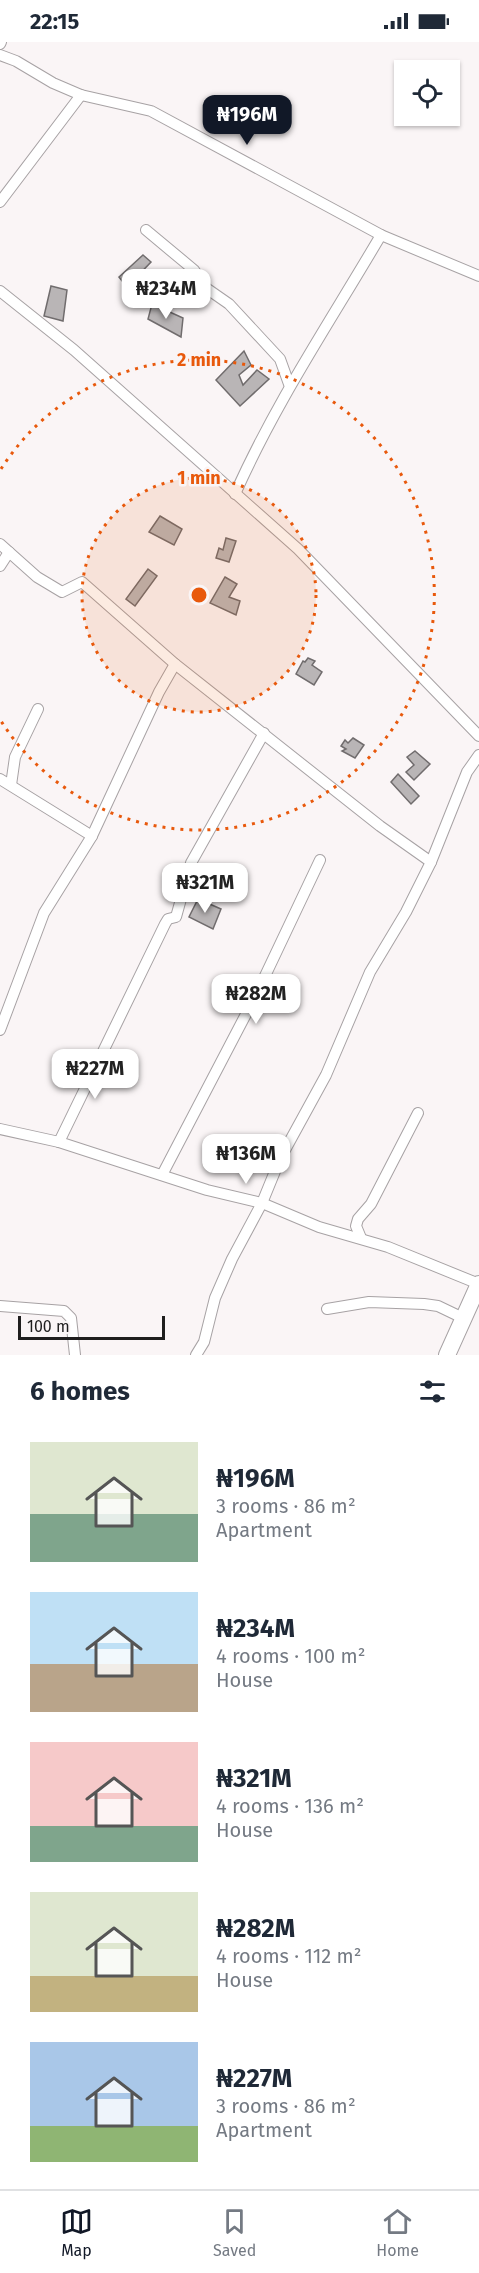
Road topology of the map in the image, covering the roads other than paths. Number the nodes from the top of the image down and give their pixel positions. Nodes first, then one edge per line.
1 (0, 55) edge
2 (81, 95) junction
3 (0, 202) edge
4 (146, 230) dead end
5 (381, 235) junction
6 (479, 276) edge
7 (0, 291) edge
8 (290, 384) junction
9 (235, 494) junction
10 (0, 544) edge
11 (9, 552) junction
12 (0, 566) edge
13 (175, 664) junction
14 (38, 709) dead end
15 (264, 733) junction
16 (479, 736) edge
17 (479, 755) edge
18 (0, 779) edge
19 (11, 785) junction
20 (92, 836) junction
21 (320, 860) dead end
22 (431, 862) junction
23 (0, 1030) edge
24 (418, 1113) dead end
25 (0, 1129) edge
26 (59, 1142) junction
27 (162, 1175) junction
28 (262, 1203) junction
29 (361, 1238) junction
30 (479, 1284) edge
31 (0, 1306) edge
32 (327, 1309) dead end
33 (463, 1318) junction
34 (75, 1355) edge
35 (196, 1355) edge
36 (447, 1355) edge

1 - 2 street
2 - 3 street
2 - 5 street
4 - 8 street
5 - 6 street
5 - 8 street
7 - 9 street
8 - 9 street
9 - 16 street
10 - 11 street
11 - 12 street
11 - 13 street
13 - 15 street
13 - 20 street
14 - 19 street
15 - 22 street
15 - 26 street
17 - 22 street
18 - 19 street
19 - 20 street
20 - 23 street
21 - 27 street
22 - 28 street
24 - 29 street
25 - 26 street
26 - 27 street
27 - 28 street
28 - 29 street
28 - 35 street
29 - 30 street
30 - 33 main road
31 - 34 street
32 - 33 street
33 - 36 main road

